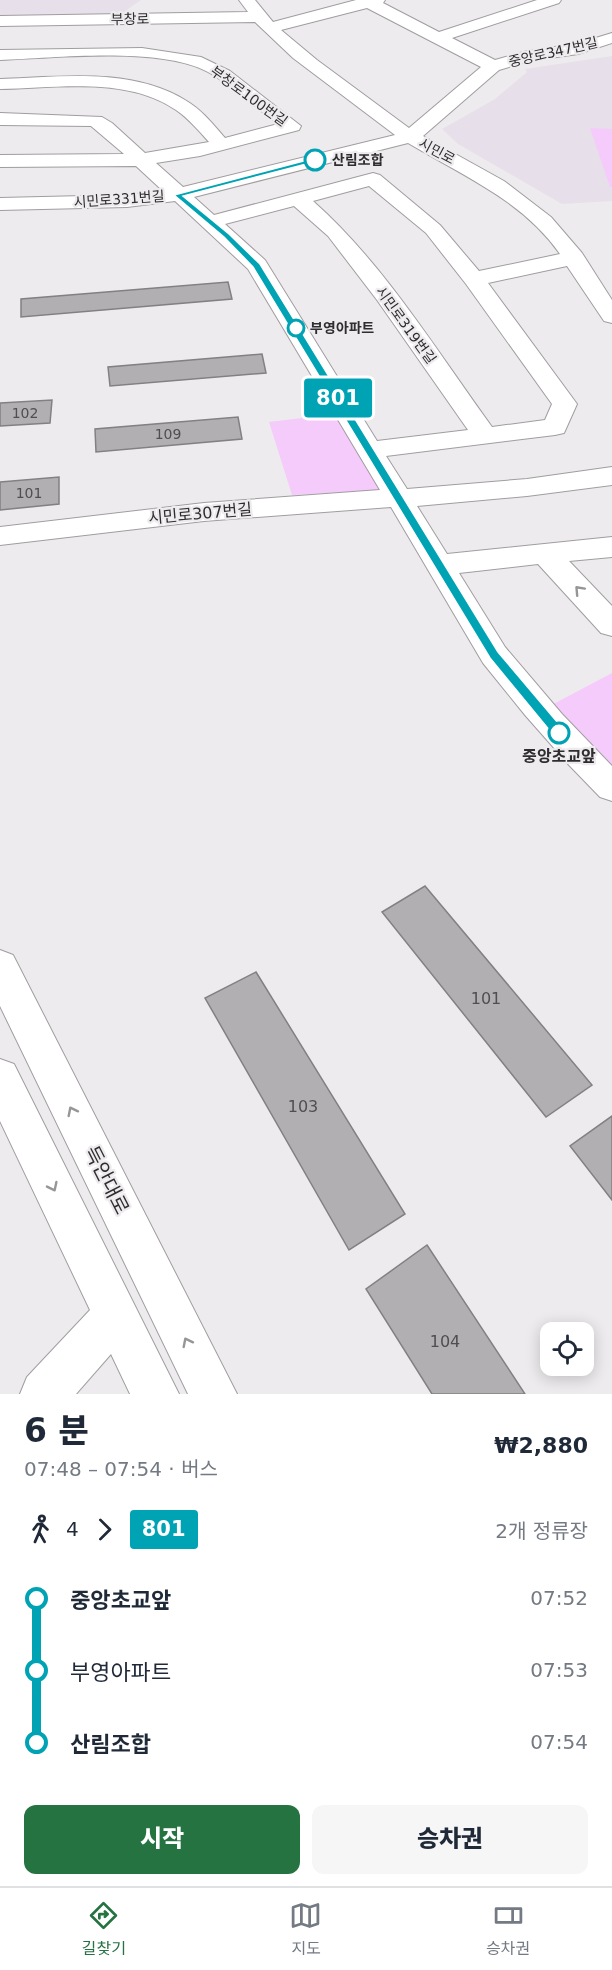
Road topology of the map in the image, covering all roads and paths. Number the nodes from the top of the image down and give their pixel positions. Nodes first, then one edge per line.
1 (247, 0) edge
2 (553, 0) edge
3 (370, 1) edge
4 (138, 19) junction
5 (0, 21) edge
6 (264, 23) junction
7 (436, 38) junction
8 (612, 38) edge
9 (93, 53) junction
10 (0, 55) edge
11 (493, 66) junction
12 (54, 83) junction
13 (0, 84) edge
14 (3, 121) edge
15 (410, 137) junction
16 (220, 143) junction
17 (141, 160) junction
18 (0, 161) edge
19 (177, 195) junction
20 (298, 199) junction
21 (0, 204) edge
22 (210, 222) junction
23 (574, 258) junction
24 (474, 279) junction
25 (612, 316) edge
26 (486, 436) junction
27 (369, 450) junction
28 (612, 476) edge
29 (401, 500) junction
30 (0, 536) edge
31 (612, 547) edge
32 (546, 555) junction
33 (441, 565) junction
34 (612, 625) edge
35 (612, 787) edge
36 (0, 967) edge
37 (0, 1078) edge
38 (116, 1315) junction
39 (44, 1394) edge
40 (155, 1394) edge
41 (213, 1394) edge

1 - 6 street, 시민로
2 - 7 street
3 - 6 street, 부창로
3 - 7 street, 중앙로347번길
4 - 5 street, 부창로
4 - 6 street, 부창로
4 - 9 street
6 - 15 street, 시민로
7 - 11 street, 중앙로347번길
8 - 11 street, 중앙로347번길
9 - 10 street
9 - 12 street
9 - 16 street, 부창로100번길
11 - 15 street, 중앙로347번길
12 - 13 street
12 - 14 street
12 - 16 street
14 - 17 street
15 - 19 street, 시민로331번길
15 - 23 street, 시민로
16 - 17 street
17 - 18 street
17 - 19 street
19 - 21 street, 시민로331번길
19 - 22 street
20 - 22 street
20 - 24 street
20 - 26 street, 시민로319번길
22 - 27 street
23 - 24 street
23 - 25 street, 시민로
24 - 26 street
26 - 27 street
27 - 29 street
28 - 29 street, 시민로307번길
29 - 30 street, 시민로307번길
29 - 33 street
31 - 32 street
32 - 33 street
34 -> 32 street
33 - 35 street
41 -> 36 street, 득안대로
37 -> 38 street
38 - 39 street
38 - 40 street

